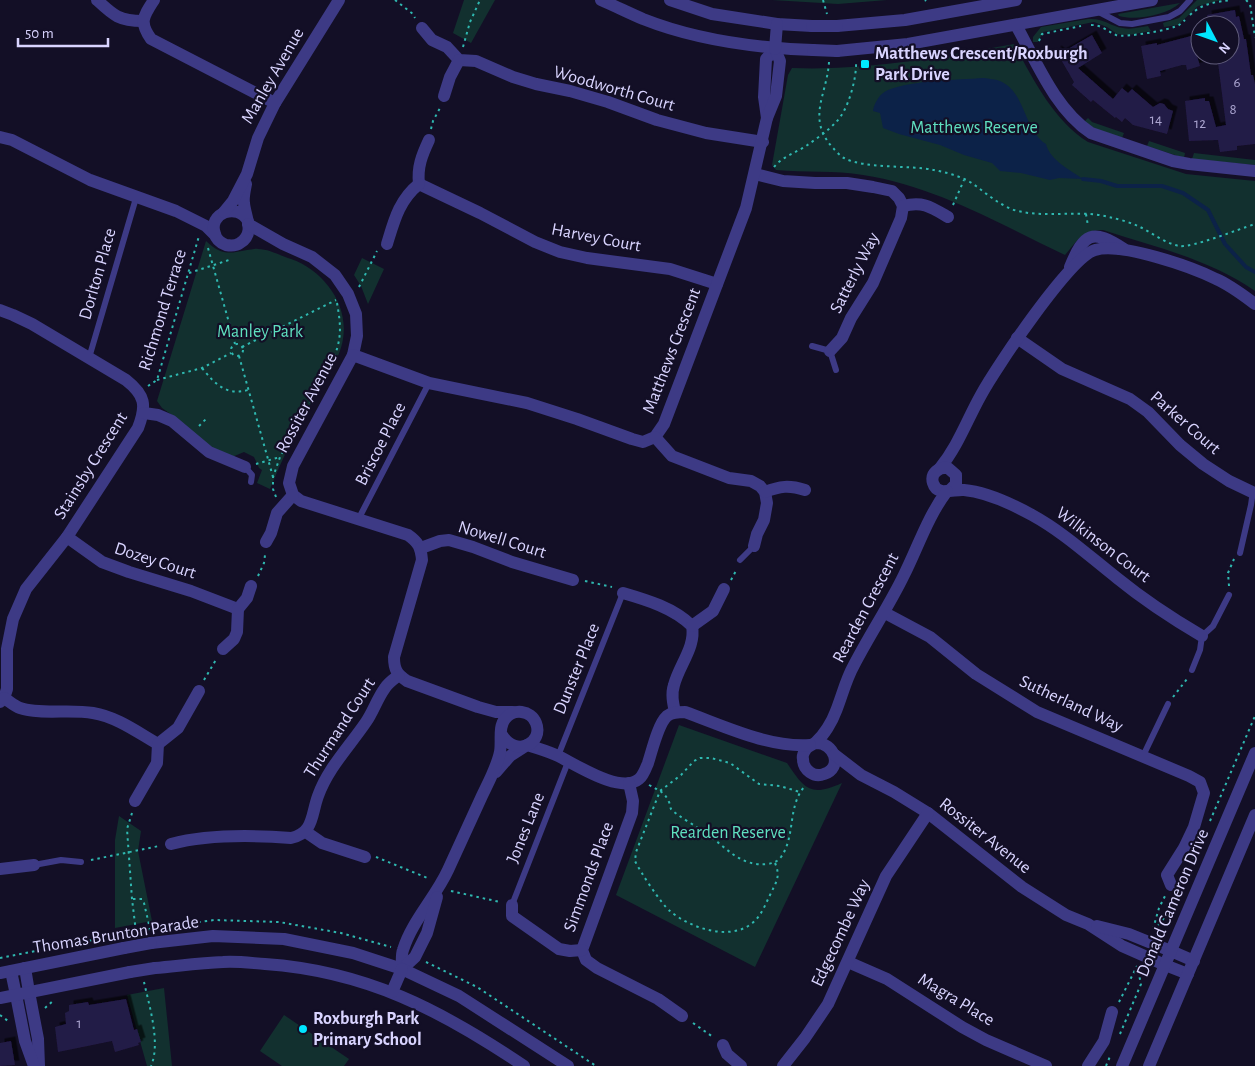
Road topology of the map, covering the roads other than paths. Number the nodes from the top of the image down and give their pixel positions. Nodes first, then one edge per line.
1 (96, 0) edge
2 (154, 0) edge
3 (339, 0) edge
4 (601, 0) edge
5 (670, 0) edge
6 (1016, 0) edge
7 (1152, 0) edge
8 (1190, 0) edge
9 (1096, 10) junction
10 (142, 21) junction
11 (777, 24) junction
12 (1016, 25) junction
13 (422, 28) road end
14 (774, 56) junction
15 (459, 60) junction
16 (444, 96) road end
17 (275, 103) junction
18 (0, 137) edge
19 (429, 140) road end
20 (763, 142) junction
21 (1255, 171) edge
22 (247, 174) junction
23 (761, 175) junction
24 (419, 184) junction
25 (136, 198) junction
26 (903, 206) junction
27 (176, 211) junction
28 (222, 213) junction
29 (948, 216) road end
30 (248, 222) junction
31 (209, 240) junction
32 (239, 244) junction
33 (283, 244) junction
34 (387, 244) road end
35 (717, 284) junction
36 (1255, 304) edge
37 (0, 310) edge
38 (1017, 338) junction
39 (812, 346) dead end
40 (830, 351) junction
41 (353, 355) junction
42 (89, 358) junction
43 (836, 370) dead end
44 (429, 383) junction
45 (144, 413) junction
46 (655, 437) junction
47 (959, 441) junction
48 (245, 467) joint
49 (940, 468) junction
50 (955, 474) junction
51 (251, 482) dead end
52 (933, 484) junction
53 (805, 490) dead end
54 (1254, 490) edge
55 (949, 491) junction
56 (765, 492) junction
57 (976, 492) junction
58 (292, 495) junction
59 (931, 516) junction
60 (359, 518) junction
61 (67, 537) junction
62 (266, 542) road end
63 (754, 546) joint
64 (421, 548) junction
65 (1240, 553) road end
66 (740, 560) road end
67 (573, 580) road end
68 (250, 586) road end
69 (724, 589) road end
70 (623, 593) joint
71 (1229, 595) road end
72 (238, 609) junction
73 (885, 613) junction
74 (692, 626) junction
75 (1202, 636) junction
76 (223, 650) road end
77 (1192, 670) road end
78 (399, 675) junction
79 (199, 691) road end
80 (2, 700) edge
81 (1168, 704) road end
82 (478, 707) junction
83 (513, 712) junction
84 (675, 712) junction
85 (834, 718) junction
86 (536, 724) junction
87 (502, 734) junction
88 (158, 744) junction
89 (776, 744) junction
90 (812, 744) junction
91 (525, 746) junction
92 (834, 753) junction
93 (1255, 753) edge
94 (1143, 756) junction
95 (563, 759) junction
96 (804, 765) junction
97 (824, 774) junction
98 (861, 775) junction
99 (489, 780) junction
100 (634, 781) junction
101 (136, 802) dead end
102 (928, 813) junction
103 (1255, 815) edge
104 (306, 832) junction
105 (171, 844) road end
106 (365, 857) dead end
107 (80, 862) road end
108 (34, 865) joint
109 (0, 870) edge
110 (1171, 885) road end
111 (440, 887) junction
112 (512, 905) joint
113 (1088, 924) junction
114 (582, 950) junction
115 (402, 952) junction
116 (1171, 952) junction
117 (416, 957) junction
118 (1194, 961) junction
119 (848, 962) junction
120 (383, 963) junction
121 (1166, 965) junction
122 (25, 968) junction
123 (402, 969) junction
124 (5, 972) edge
125 (1188, 974) junction
126 (423, 979) junction
127 (29, 992) junction
128 (392, 992) junction
129 (16, 995) junction
130 (0, 998) edge
131 (1112, 1012) road end
132 (682, 1016) road end
133 (723, 1045) road end
134 (34, 1066) edge
135 (39, 1066) edge
136 (524, 1066) edge
137 (568, 1066) edge
138 (741, 1066) edge
139 (783, 1066) edge
140 (1046, 1066) edge
141 (1088, 1066) edge
142 (1122, 1066) edge
143 (1149, 1066) edge

1 - 10 street
2 - 10 street
3 - 17 street, Manley Avenue
4 - 14 street
5 - 11 street
6 - 11 street, bridge
7 - 9 street
8 - 9 lane
9 - 12 street
10 - 17 street
11 - 14 street, Matthews Crescent
12 - 14 street, bridge
12 - 21 street
13 - 15 street
14 - 20 street, Matthews Crescent
15 - 16 street
15 - 20 street, Woodworth Court
17 - 22 street, Manley Avenue
18 - 25 street
19 - 24 street
20 - 23 street, Matthews Crescent
22 - 28 street, Manley Avenue
22 - 30 street, Manley Avenue
23 - 26 street
23 - 35 street, Matthews Crescent
24 - 34 street
24 - 35 street, Harvey Court
25 - 27 street
25 - 42 lane, Dorlton Place
26 - 29 street
26 - 40 street, Satterly Way
27 - 28 street
27 - 31 street
28 - 30 street
28 - 31 street
30 - 32 street
30 - 33 street, Rossiter Avenue
31 - 32 street
32 - 33 street, Rossiter Avenue
33 - 41 street, Rossiter Avenue
35 - 46 street, Matthews Crescent
36 - 38 street
37 - 42 street, Stainsby Crescent
38 - 47 street
38 - 54 street, Parker Court
39 - 40 lane
40 - 43 lane
41 - 44 street, Matthews Crescent
41 - 58 street, Rossiter Avenue
42 - 45 street, Stainsby Crescent
44 - 46 street, Matthews Crescent
44 - 60 lane, Briscoe Place
45 - 48 street
45 - 61 street, Stainsby Crescent
46 - 56 street
47 - 49 street
47 - 50 street
48 - 51 lane
49 - 50 street
49 - 52 street
50 - 55 street
50 - 57 street, Wilkinson Court
52 - 55 street
52 - 59 street, Rearden Crescent
53 - 56 street
54 - 65 lane, Parker Court
55 - 57 street, Wilkinson Court
55 - 59 street, Rearden Crescent
56 - 63 street
57 - 75 street, Wilkinson Court
58 - 60 street
58 - 62 street
59 - 73 street, Rearden Crescent
60 - 64 street
61 - 72 street, Dozey Court
61 - 80 street, Stainsby Crescent
63 - 66 lane
64 - 67 street, Nowell Court
64 - 78 street
68 - 72 street
69 - 74 street
70 - 74 street
70 - 95 lane, Dunster Place
71 - 75 lane
72 - 76 street
73 - 85 street, Rearden Crescent
73 - 94 street, Sutherland Way
74 - 84 street
75 - 77 lane
78 - 82 street
78 - 104 street, Thurmand Court
79 - 88 street
80 - 88 street
81 - 94 lane
82 - 83 street
82 - 87 street
83 - 86 street
83 - 87 street
84 - 89 street
84 - 100 street
85 - 90 street, Rearden Crescent
85 - 92 street, Rearden Crescent
86 - 91 street
86 - 95 street
87 - 91 street
87 - 99 street
88 - 101 street
89 - 90 street
89 - 96 street
90 - 92 street
90 - 96 street
91 - 95 street
91 - 99 street
92 - 97 street
92 - 98 street, Rossiter Avenue
93 - 116 street, Donald Cameron Drive
94 - 110 street, Sutherland Way
95 - 100 street
95 - 112 lane, Jones Lane
96 - 97 street
97 - 98 street, Rossiter Avenue
98 - 102 street, Rossiter Avenue
99 - 111 street
100 - 114 street, Simmonds Place
102 - 113 street, Rossiter Avenue
102 - 119 street, Edgecombe Way
103 - 118 street
104 - 105 street
104 - 106 street
107 - 108 lane
108 - 109 street
111 - 115 street
111 - 117 street
112 - 114 street
113 - 116 street, Rossiter Avenue
113 - 121 street, Rossiter Avenue
114 - 132 street, Simmonds Place
115 - 120 street
115 - 123 street
116 - 118 street, Rossiter Avenue
116 - 121 street, Donald Cameron Drive
117 - 123 street
117 - 126 street
118 - 125 street
119 - 139 street, Edgecombe Way
119 - 140 street, Magra Place
120 - 122 street, Thomas Brunton Parade, bridge
120 - 123 street, Thomas Brunton Parade
121 - 125 street, Rossiter Avenue
121 - 142 street, Donald Cameron Drive
122 - 124 street, Thomas Brunton Parade
122 - 127 street
123 - 126 street, Thomas Brunton Parade
123 - 128 street
124 - 129 street
125 - 143 street
126 - 137 street, Thomas Brunton Parade
127 - 128 street, bridge
127 - 129 street
127 - 135 street
128 - 136 street
129 - 130 street
129 - 134 street
131 - 141 street
133 - 138 street

